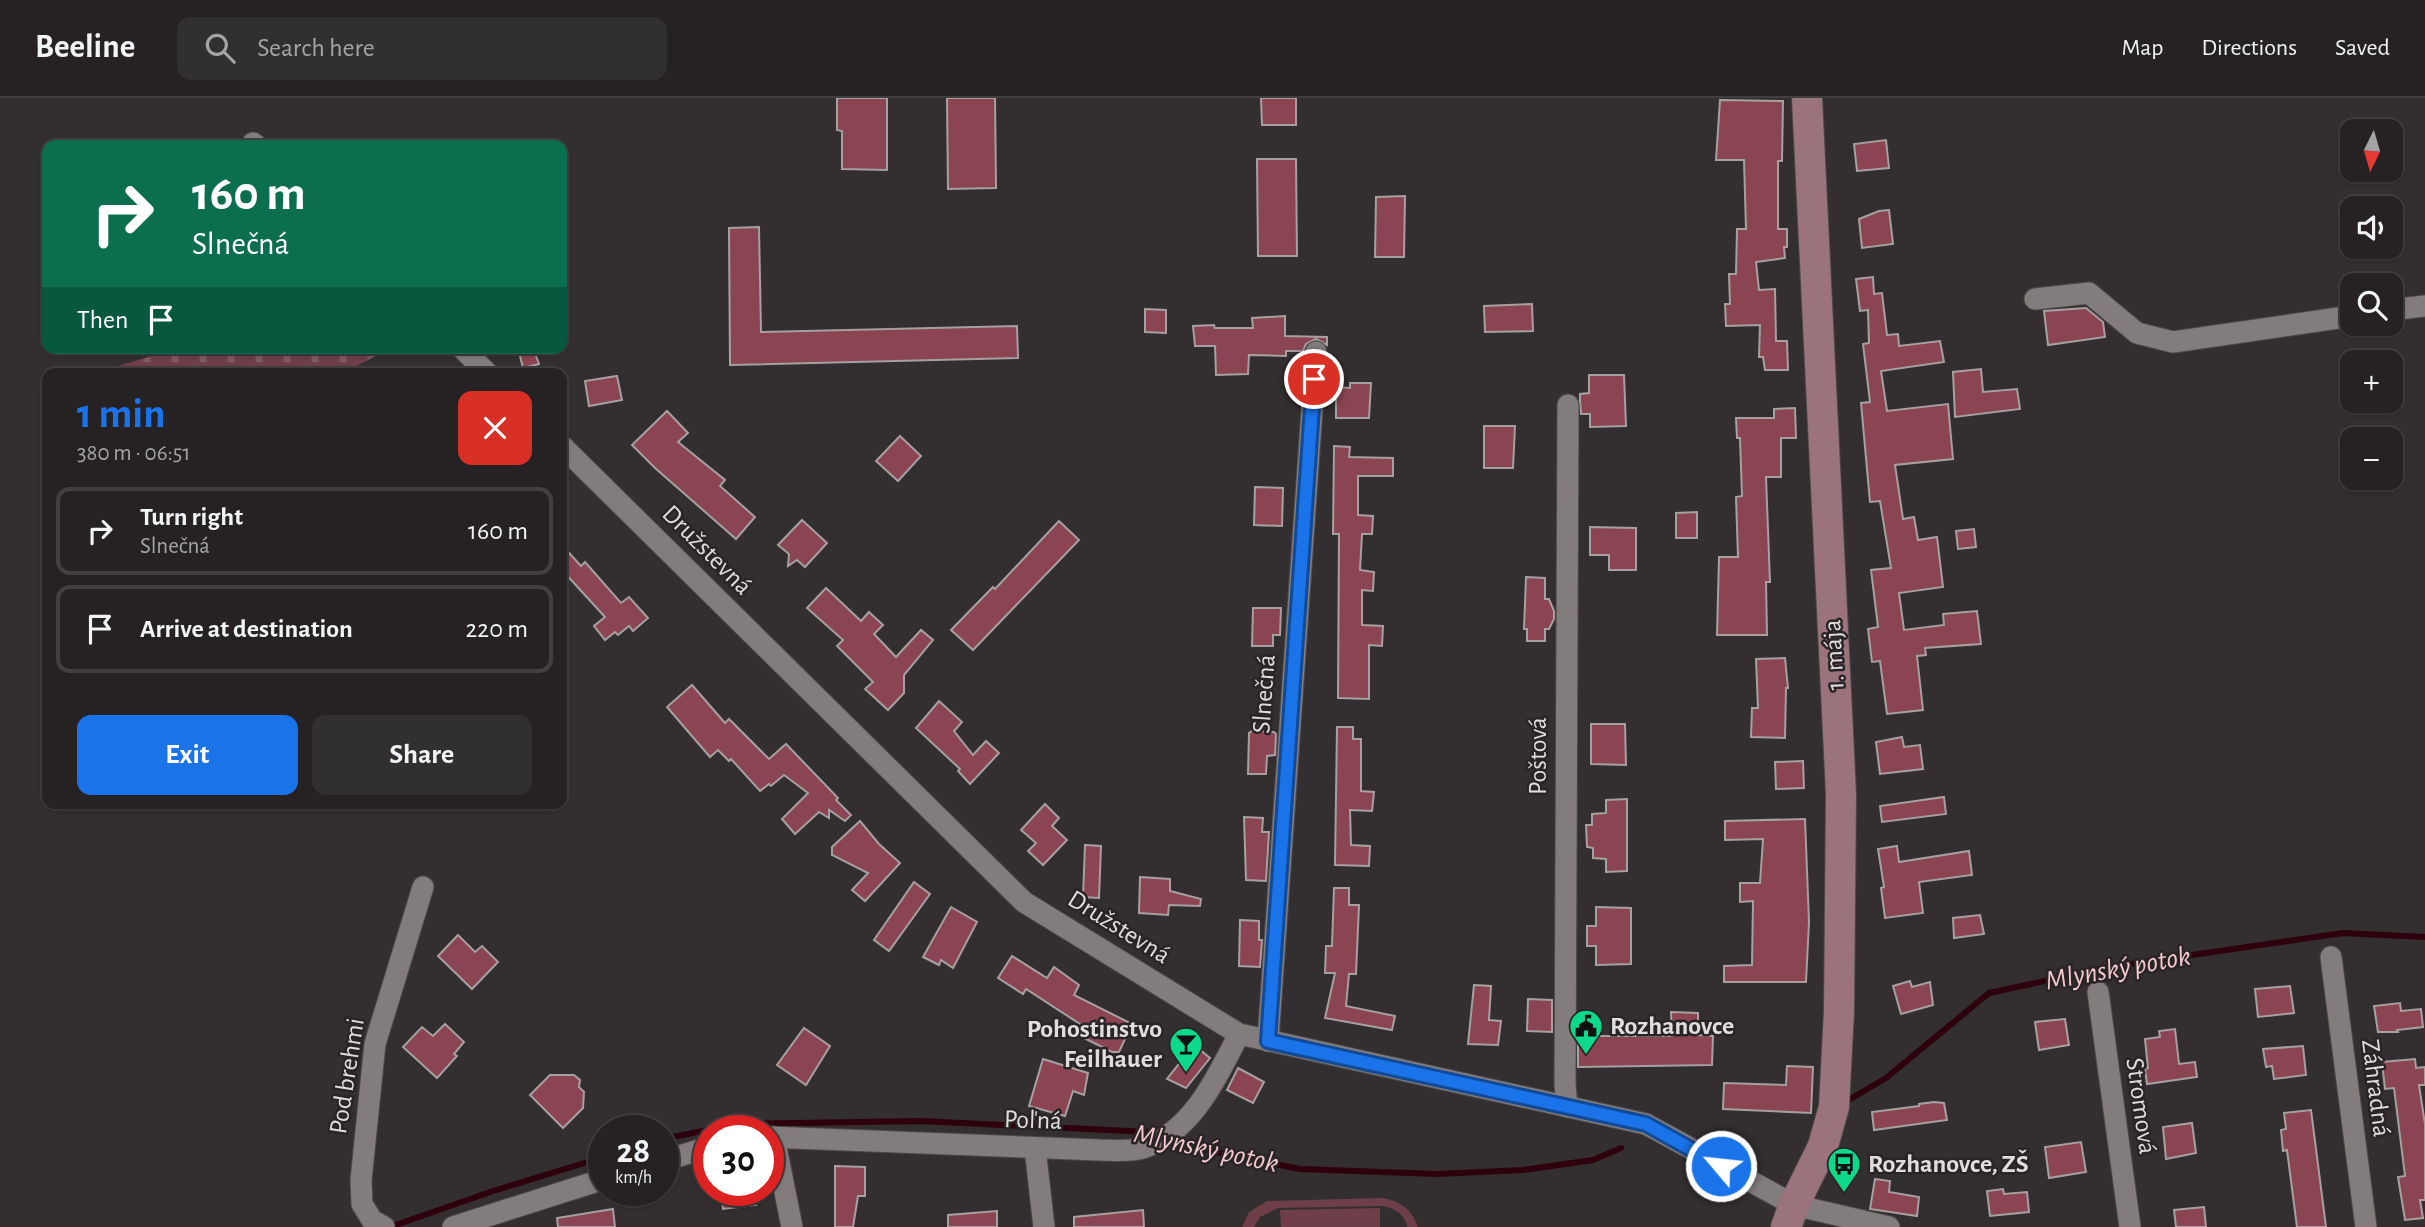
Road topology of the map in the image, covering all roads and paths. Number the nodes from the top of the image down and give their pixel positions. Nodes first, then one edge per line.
1 (1807, 98) edge
2 (2035, 299) dead end
3 (2425, 306) edge
4 (2403, 309) edge
5 (2340, 318) edge
6 (1316, 352) dead end
7 (468, 354) edge
8 (482, 368) edge
9 (1568, 405) dead end
10 (567, 451) edge
11 (424, 887) dead end
12 (2331, 957) dead end
13 (2098, 992) dead end
14 (1239, 1034) junction
15 (1268, 1041) junction
16 (1567, 1107) junction
17 (784, 1138) edge
18 (1035, 1148) junction
19 (588, 1184) edge
20 (784, 1193) edge
21 (1790, 1216) edge
22 (378, 1223) edge
23 (453, 1227) edge
24 (792, 1227) edge
25 (1044, 1227) edge
26 (1889, 1227) edge
27 (2130, 1227) edge
28 (2365, 1227) edge

1 - 21 street, 1. mája
2 - 5 street
3 - 4 street
6 - 15 street, Slnečná
7 - 8 street
9 - 16 street, Poštová
10 - 14 street, Družstevná
11 - 22 street, Pod brehmi
12 - 28 street, Záhradná
13 - 27 street, Stromová
14 - 15 street, Družstevná
14 - 18 street, Poľná
15 - 16 street, Družstevná
16 - 21 street, Družstevná
17 - 18 street, Poľná
18 - 25 street
19 - 23 street
20 - 24 street
21 - 26 street, Družstevná

